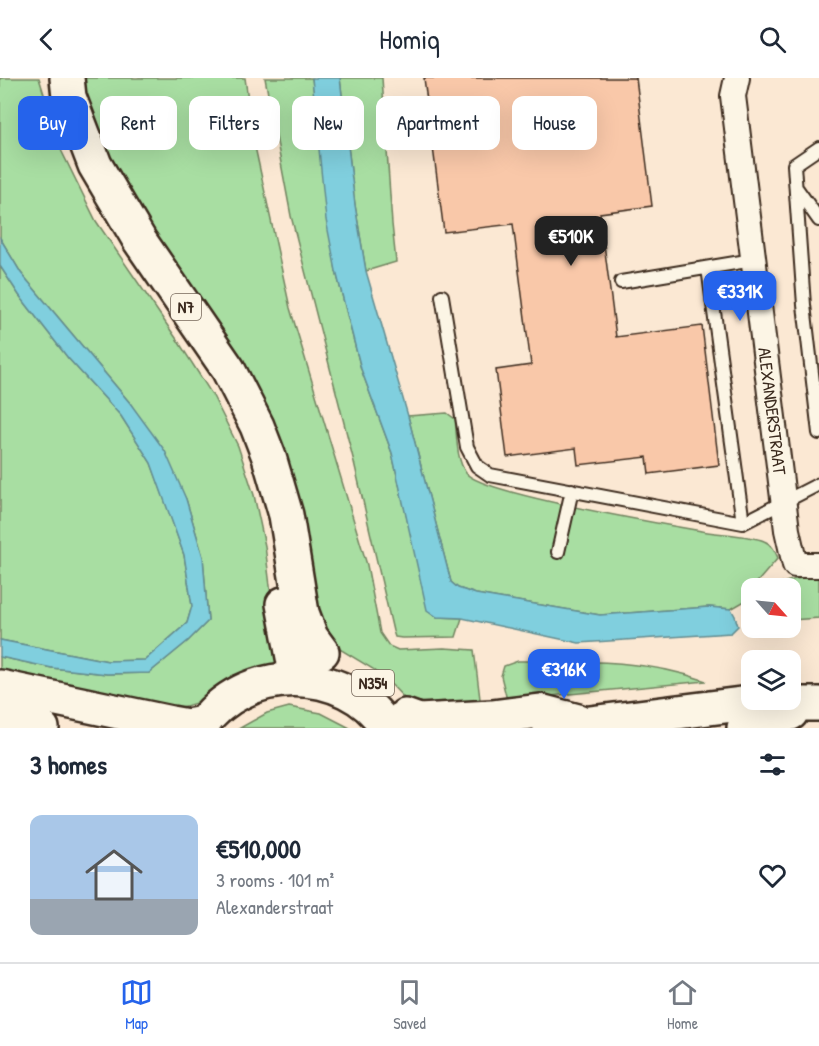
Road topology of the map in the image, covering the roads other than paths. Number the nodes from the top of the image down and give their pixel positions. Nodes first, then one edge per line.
1 (67, 78) edge
2 (737, 78) edge
3 (819, 148) edge
4 (796, 187) junction
5 (819, 220) edge
6 (753, 260) junction
7 (708, 268) junction
8 (621, 282) dead end
9 (442, 296) dead end
10 (819, 329) edge
11 (808, 337) junction
12 (819, 433) edge
13 (819, 484) edge
14 (572, 490) junction
15 (784, 504) junction
16 (743, 523) junction
17 (558, 552) dead end
18 (819, 565) edge
19 (314, 666) junction
20 (0, 687) edge
21 (819, 704) edge
22 (0, 720) edge
23 (585, 723) junction
24 (401, 724) edge
25 (201, 725) edge
26 (42, 728) edge
27 (550, 728) edge
28 (744, 728) edge

1 - 19 main road, N7
2 - 6 street, ALEXANDERSTRAAT
3 - 4 lane
4 - 5 lane
4 - 11 lane
6 - 7 lane
6 - 15 street, ALEXANDERSTRAAT
7 - 8 lane
7 - 16 lane
9 - 14 lane
10 - 11 lane
11 - 12 lane
13 - 15 lane
14 - 16 lane
14 - 17 lane
15 - 16 lane
15 - 18 street, ALEXANDERSTRAAT
19 - 24 main road, N354
19 - 25 main road, N354
20 - 25 main road, N354
21 - 23 main road
21 - 28 main road
22 - 26 main road
23 - 24 main road
23 - 27 main road

